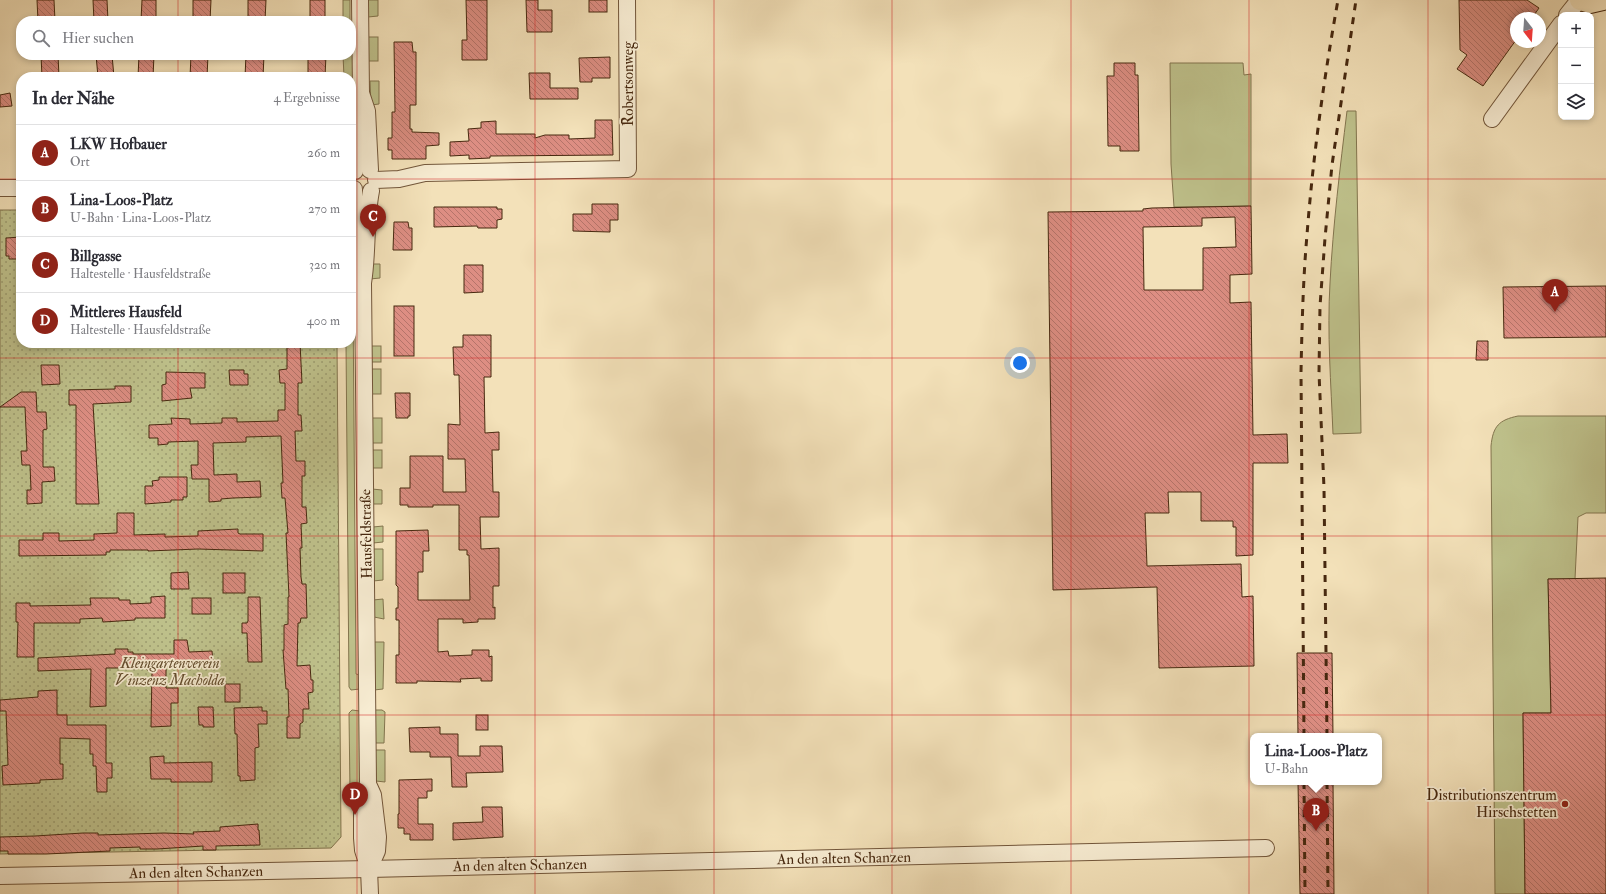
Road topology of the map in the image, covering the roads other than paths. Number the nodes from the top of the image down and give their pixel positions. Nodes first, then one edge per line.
1 (360, 0) edge
2 (627, 0) edge
3 (1580, 0) edge
4 (1603, 1) edge
5 (1570, 12) edge
6 (1558, 28) edge
7 (1492, 118) dead end
8 (361, 180) edge
9 (0, 188) edge
10 (16, 188) edge
11 (1266, 848) dead end
12 (370, 869) junction
13 (0, 876) edge
14 (370, 894) edge

1 - 8 street, Hausfeldstraße
2 - 8 street, Robertsonweg
3 - 4 main road
3 - 5 street
6 - 7 street
8 - 12 street, Hausfeldstraße
9 - 10 street
11 - 12 street, An den alten Schanzen
12 - 13 street, An den alten Schanzen
12 - 14 street, Hausfeldstraße

